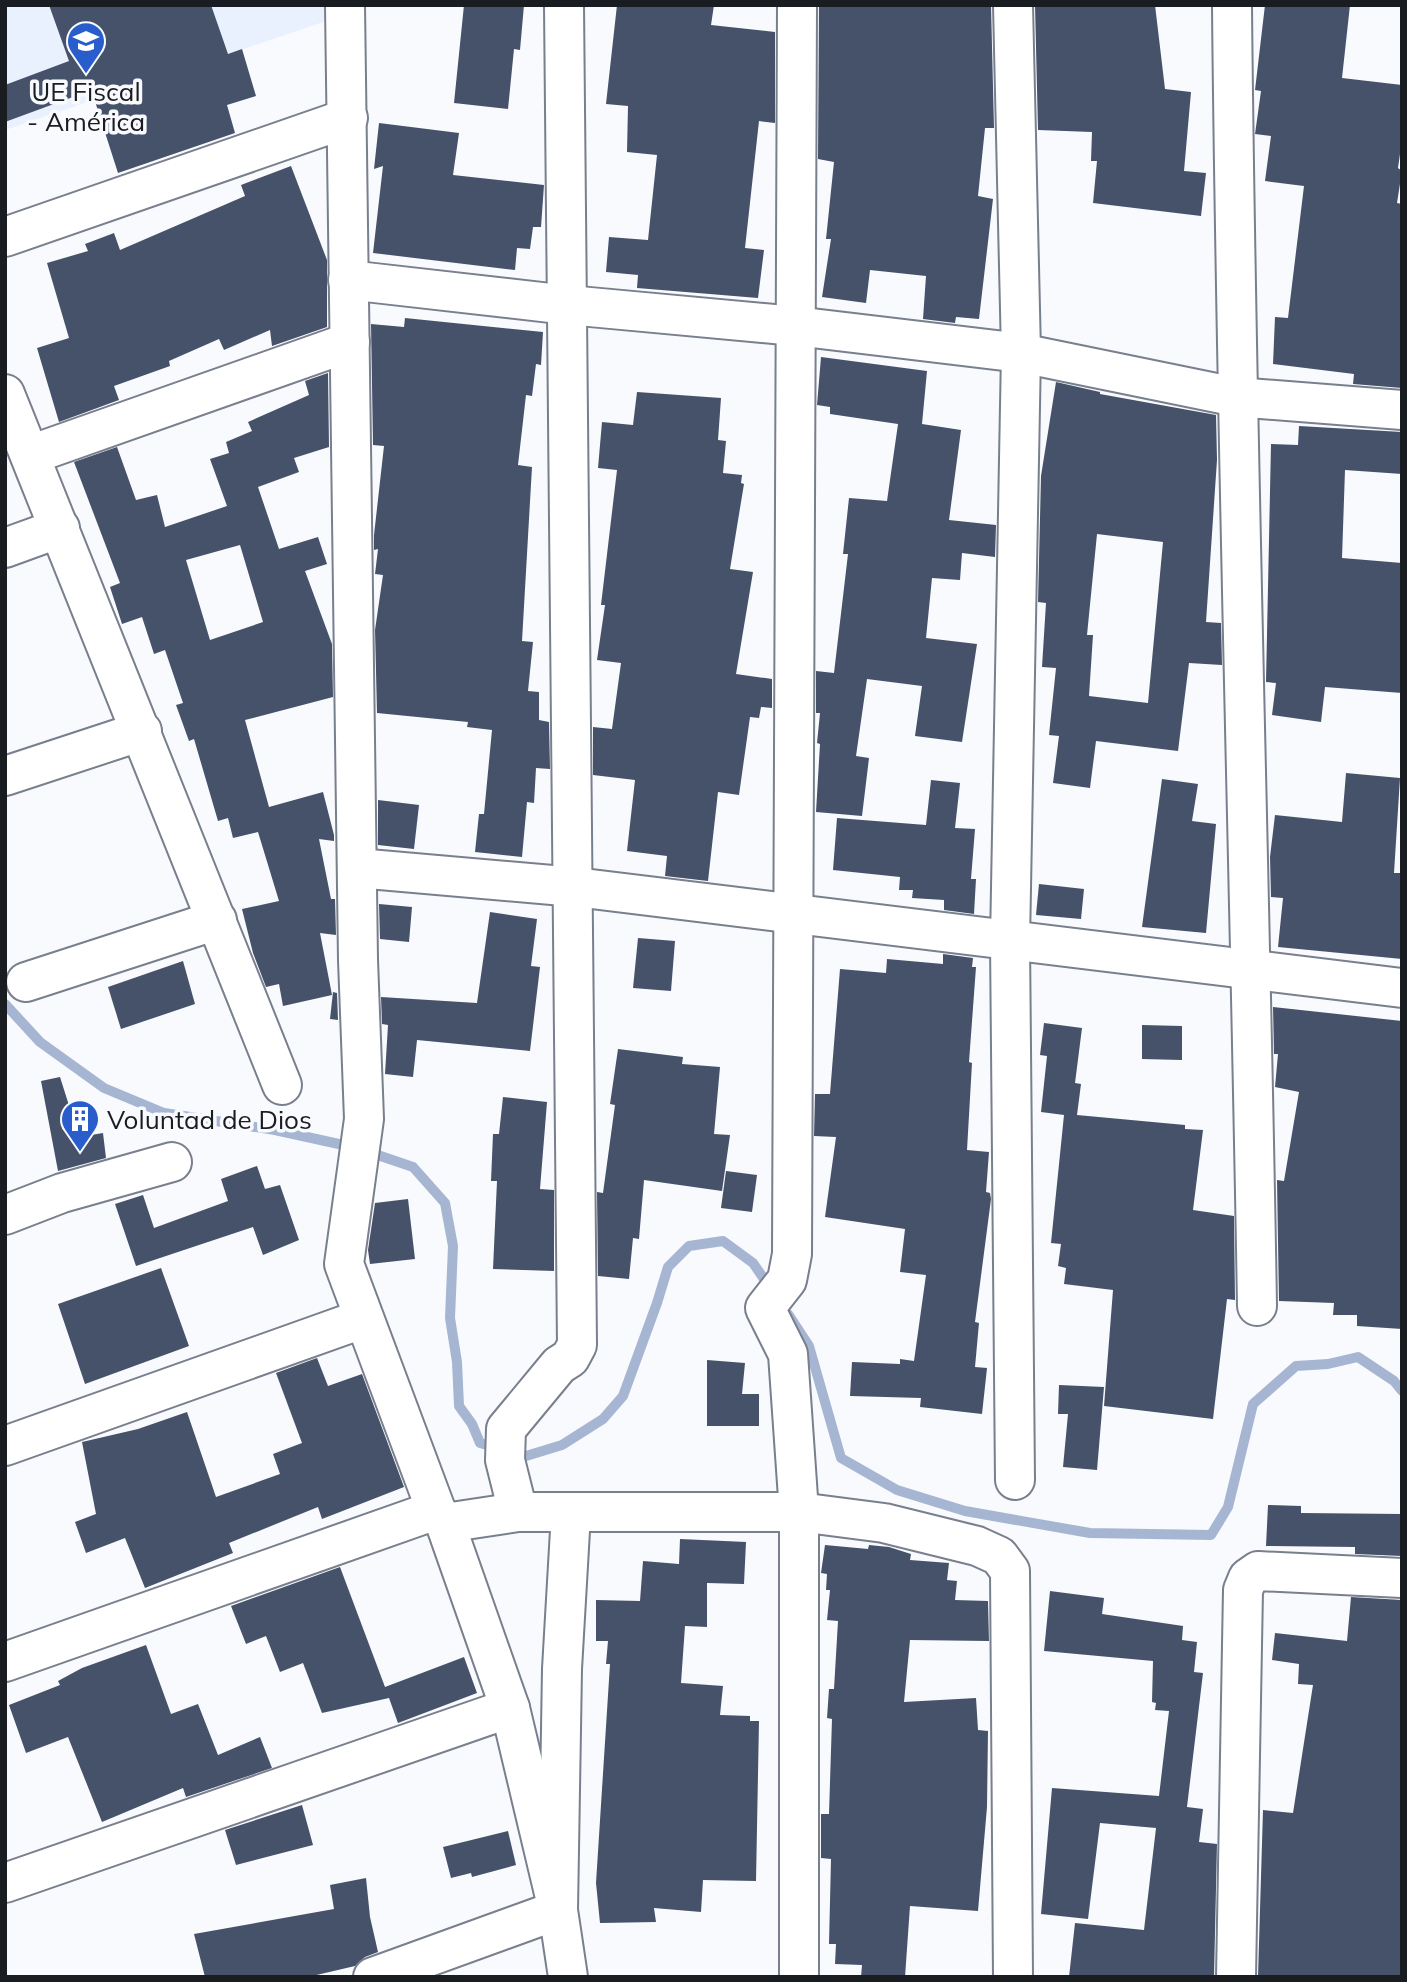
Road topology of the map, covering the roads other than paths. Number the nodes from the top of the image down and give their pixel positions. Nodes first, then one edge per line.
1 (345, 5) edge
2 (564, 5) edge
3 (797, 5) edge
4 (1013, 5) edge
5 (1232, 5) edge
6 (348, 118) junction
7 (5, 237) edge
8 (348, 280) junction
9 (568, 306) junction
10 (795, 326) junction
11 (350, 342) junction
12 (1021, 353) junction
13 (5, 394) edge
14 (1236, 397) junction
15 (1402, 410) edge
16 (30, 455) junction
17 (60, 528) junction
18 (5, 548) edge
19 (142, 731) junction
20 (5, 776) edge
21 (358, 868) junction
22 (575, 887) junction
23 (794, 914) junction
24 (217, 920) junction
25 (1010, 941) junction
26 (1252, 970) junction
27 (26, 982) dead end
28 (1402, 988) edge
29 (282, 1085) dead end
30 (172, 1162) dead end
31 (5, 1215) edge
32 (1256, 1306) dead end
33 (362, 1318) junction
34 (5, 1446) edge
35 (1015, 1479) dead end
36 (518, 1512) junction
37 (799, 1512) junction
38 (571, 1513) junction
39 (440, 1516) junction
40 (1402, 1578) edge
41 (5, 1662) edge
42 (510, 1708) junction
43 (5, 1883) edge
44 (558, 1910) junction
45 (373, 1977) edge
46 (568, 1977) edge
47 (799, 1977) edge
48 (1013, 1977) edge
49 (1236, 1977) edge

1 - 6 street
2 - 9 street
3 - 10 street
4 - 12 street
5 - 14 street
6 - 7 street
6 - 8 street
8 - 9 street
8 - 11 street
9 - 10 street
9 - 22 street
10 - 12 street
10 - 23 street
11 - 16 street
11 - 21 street
12 - 14 street
12 - 25 street
13 - 16 street
14 - 15 street
14 - 26 street
16 - 17 street
17 - 18 street
17 - 19 street
19 - 20 street
19 - 24 street
21 - 22 street
21 - 33 street
22 - 23 street
22 - 36 street
23 - 25 street
23 - 37 street
24 - 27 street
24 - 29 street
25 - 26 street
25 - 35 street
26 - 28 street
26 - 32 street
30 - 31 street
33 - 34 street
33 - 39 street
36 - 38 street
36 - 39 street
37 - 38 street
37 - 47 street
37 - 48 street
38 - 44 street
39 - 41 street
39 - 42 street
40 - 49 street
42 - 43 street
42 - 44 street
44 - 45 street
44 - 46 street

